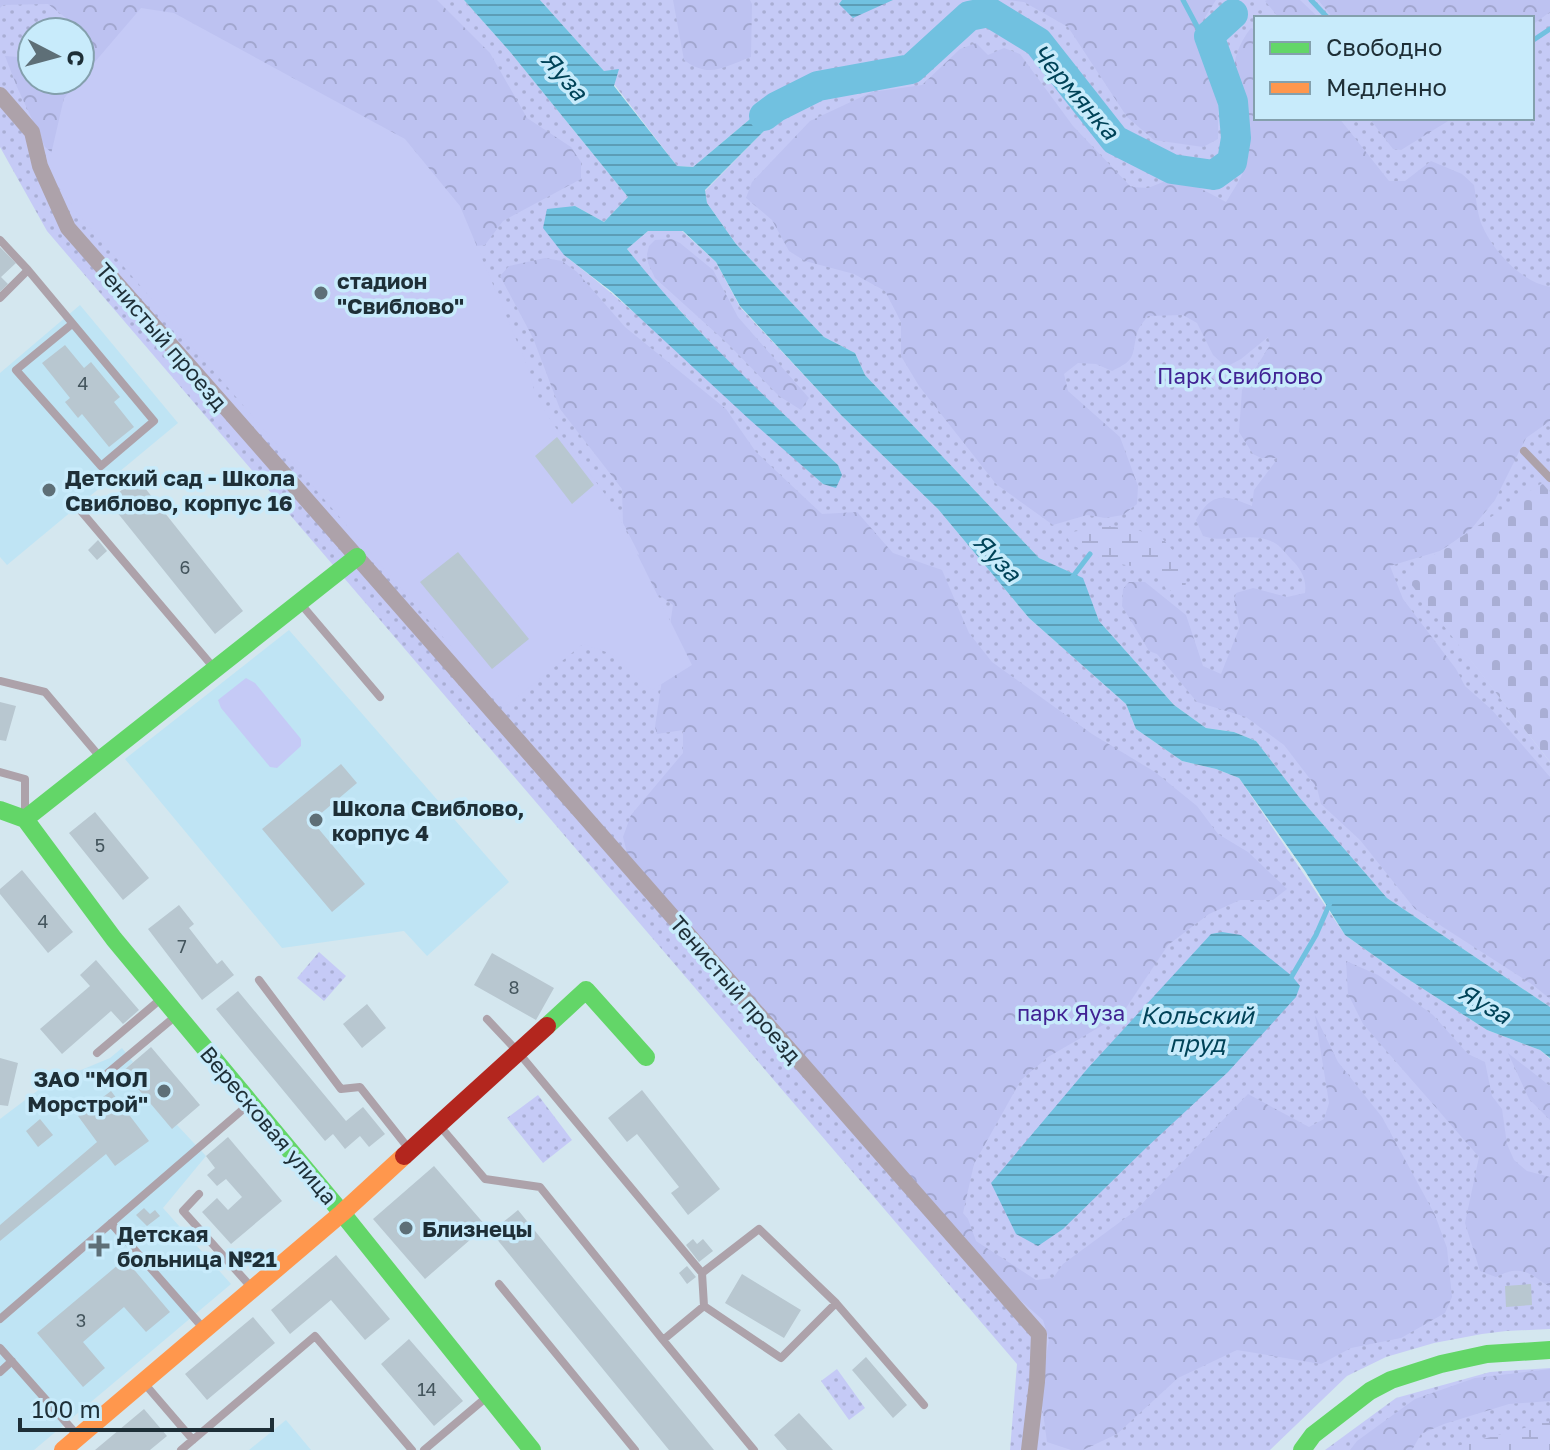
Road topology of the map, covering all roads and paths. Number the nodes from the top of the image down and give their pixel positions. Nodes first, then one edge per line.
1 (0, 95) edge
2 (0, 240) edge
3 (28, 270) junction
4 (0, 298) edge
5 (72, 324) junction
6 (1524, 451) dead end
7 (1550, 478) edge
8 (80, 510) dead end
9 (357, 557) junction
10 (300, 602) junction
11 (215, 669) junction
12 (0, 681) edge
13 (380, 697) dead end
14 (101, 759) junction
15 (0, 772) edge
16 (0, 810) edge
17 (25, 819) junction
18 (259, 980) dead end
19 (163, 997) junction
20 (177, 1014) junction
21 (487, 1019) dead end
22 (518, 1052) junction
23 (97, 1053) dead end
24 (646, 1057) dead end
25 (104, 1076) dead end
26 (251, 1103) junction
27 (439, 1125) junction
28 (411, 1150) junction
29 (199, 1194) dead end
30 (342, 1213) junction
31 (111, 1223) junction
32 (702, 1273) junction
33 (499, 1284) dead end
34 (252, 1289) junction
35 (836, 1303) junction
36 (704, 1306) junction
37 (0, 1319) edge
38 (205, 1330) junction
39 (663, 1340) junction
40 (0, 1348) edge
41 (1550, 1350) edge
42 (12, 1361) junction
43 (0, 1372) edge
44 (143, 1382) junction
45 (488, 1395) junction
46 (924, 1405) dead end
47 (79, 1437) junction
48 (193, 1440) junction
49 (63, 1450) edge
50 (181, 1450) edge
51 (412, 1450) edge
52 (424, 1450) edge
53 (532, 1450) edge
54 (635, 1450) edge
55 (754, 1450) edge
56 (1029, 1450) edge
57 (1302, 1450) edge

1 - 9 street, Тенистый проезд
2 - 3 lane
3 - 4 lane
3 - 5 lane
5 - 5 lane
6 - 7 lane
8 - 11 lane
9 - 10 street
9 - 56 street, Тенистый проезд
10 - 11 street
10 - 13 lane
11 - 14 street
12 - 14 lane
14 - 17 street
15 - 17 lane
16 - 17 street
17 - 19 street, Вересковая улица
18 - 28 lane
19 - 20 street, Вересковая улица
19 - 23 lane
20 - 25 lane
20 - 26 street, Вересковая улица
21 - 22 lane
22 - 24 street
22 - 27 street
22 - 32 lane
26 - 30 street, Вересковая улица
26 - 31 lane
27 - 28 street
27 - 39 lane
28 - 30 street
29 - 34 lane
30 - 34 street
30 - 45 street, Вересковая улица
31 - 37 lane
31 - 38 lane
32 - 35 lane
32 - 36 lane
33 - 54 lane
34 - 38 street
35 - 36 lane
35 - 46 lane
36 - 39 lane
38 - 44 street
39 - 55 lane
40 - 42 lane
41 - 57 street
42 - 43 lane
42 - 47 lane
44 - 47 street
44 - 48 lane
45 - 52 lane
45 - 53 street, Вересковая улица
47 - 49 street
48 - 50 lane
48 - 51 lane

